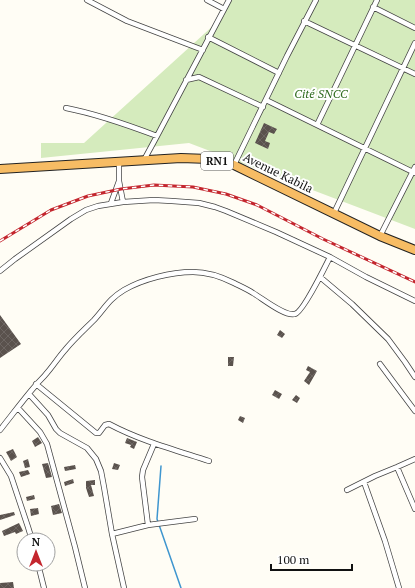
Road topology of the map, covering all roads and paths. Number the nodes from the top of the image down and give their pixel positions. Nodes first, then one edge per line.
1 (87, 0) edge
2 (206, 0) edge
3 (228, 0) edge
4 (316, 0) edge
5 (377, 0) edge
6 (374, 7) junction
7 (224, 9) junction
8 (304, 21) junction
9 (415, 28) edge
10 (208, 37) junction
11 (415, 43) edge
12 (354, 46) junction
13 (203, 50) junction
14 (194, 66) junction
15 (403, 68) junction
16 (279, 73) junction
17 (415, 74) edge
18 (199, 77) junction
19 (186, 80) junction
20 (266, 100) junction
21 (263, 107) junction
22 (66, 108) dead end
23 (317, 125) junction
24 (157, 136) junction
25 (365, 149) junction
26 (144, 160) junction
27 (119, 161) junction
28 (234, 165) junction
29 (415, 167) edge
30 (0, 169) edge
31 (414, 173) edge
32 (119, 181) junction
33 (124, 202) junction
34 (111, 203) junction
35 (334, 213) junction
36 (380, 236) junction
37 (415, 250) edge
38 (330, 257) junction
39 (0, 271) edge
40 (320, 277) junction
41 (415, 301) edge
42 (380, 364) dead end
43 (415, 377) edge
44 (36, 384) junction
45 (29, 394) junction
46 (18, 408) junction
47 (415, 411) edge
48 (0, 430) edge
49 (154, 444) junction
50 (0, 458) edge
51 (415, 459) edge
52 (209, 462) dead end
53 (397, 467) junction
54 (364, 482) junction
55 (347, 490) dead end
56 (415, 509) edge
57 (194, 519) dead end
58 (148, 525) junction
59 (30, 532) edge
60 (112, 534) junction
61 (40, 572) edge
62 (44, 588) edge
63 (85, 588) edge
64 (124, 588) edge
65 (399, 588) edge

1 - 13 street
2 - 7 street
3 - 7 street
4 - 8 street
5 - 6 street
6 - 9 street
6 - 12 street
7 - 10 street
8 - 12 street
8 - 16 street
10 - 13 street
10 - 16 street
11 - 15 street
12 - 15 street
12 - 23 street
13 - 14 street
14 - 18 street
14 - 19 street
15 - 17 street
15 - 25 street
16 - 20 street
18 - 19 street
18 - 21 street
19 - 24 street
20 - 21 street
20 - 23 street
21 - 28 street
22 - 24 street
23 - 25 street
24 - 26 street
25 - 31 street
25 - 35 street
26 - 27 highway, Avenue Kabila / RN1
26 - 28 highway, Avenue Kabila / RN1
27 - 30 highway, Avenue Kabila / RN1
27 - 32 street
28 - 35 highway, Avenue Kabila / RN1
29 - 31 street
31 - 36 street
32 - 33 street
32 - 34 street
33 - 34 street
33 - 38 street
34 - 39 street
35 - 36 highway, Avenue Kabila / RN1
36 - 37 highway, Avenue Kabila / RN1
38 - 40 street
38 - 41 street
40 - 43 street
40 - 44 street
42 - 47 street
44 - 45 street
44 - 49 street
45 - 46 street
45 - 60 street
46 - 48 street
46 - 63 street
49 - 52 street
49 - 58 street
50 - 59 street
51 - 53 street
53 - 54 street
53 - 56 street
54 - 55 street
54 - 65 street
57 - 58 street
58 - 60 street
60 - 64 street
61 - 62 street

